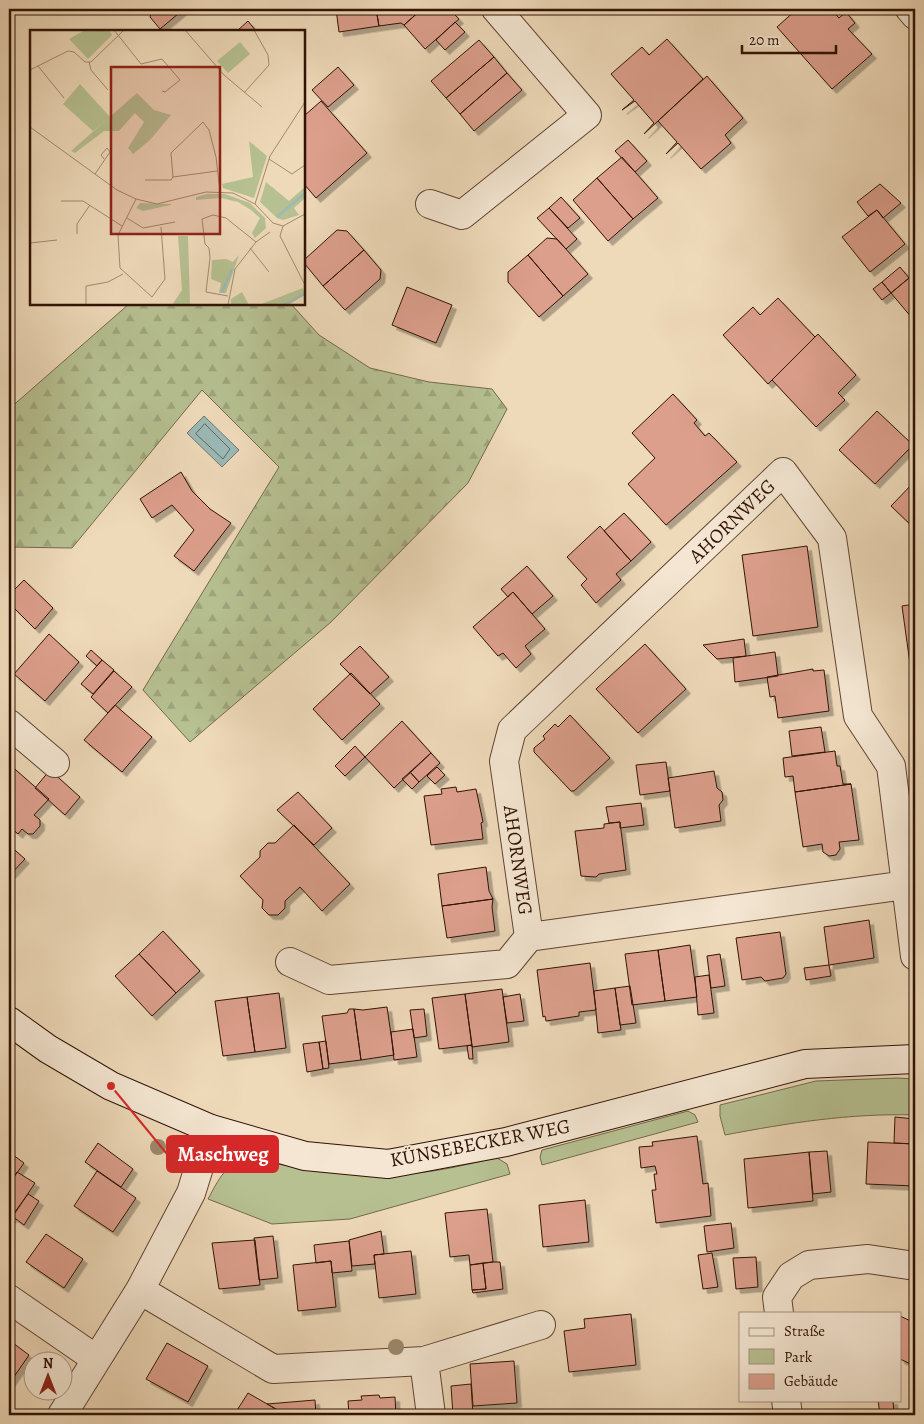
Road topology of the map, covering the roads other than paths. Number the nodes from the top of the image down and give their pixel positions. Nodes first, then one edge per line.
1 (496, 9) edge
2 (910, 9) edge
3 (915, 15) edge
4 (430, 204) dead end
5 (9, 724) edge
6 (55, 763) dead end
7 (906, 885) junction
8 (529, 937) junction
9 (915, 956) edge
10 (290, 962) dead end
11 (9, 1021) edge
12 (915, 1059) edge
13 (211, 1129) junction
14 (915, 1266) edge
15 (140, 1290) junction
16 (9, 1299) edge
17 (779, 1312) edge
18 (541, 1325) dead end
19 (96, 1359) junction
20 (424, 1361) junction
21 (786, 1402) edge
22 (62, 1415) edge
23 (431, 1415) edge
24 (788, 1415) edge

1 - 4 street
2 - 3 street
5 - 6 street
7 - 8 street, AHORNWEG
7 - 8 street, AHORNWEG
7 - 9 street, AHORNWEG
8 - 10 street, AHORNWEG
11 - 13 street, KÜNSEBECKER WEG
12 - 13 street, KÜNSEBECKER WEG
13 - 15 street
14 - 17 street
15 - 19 street
15 - 20 street
16 - 19 street
18 - 20 street
19 - 22 street
20 - 23 street
21 - 24 street

